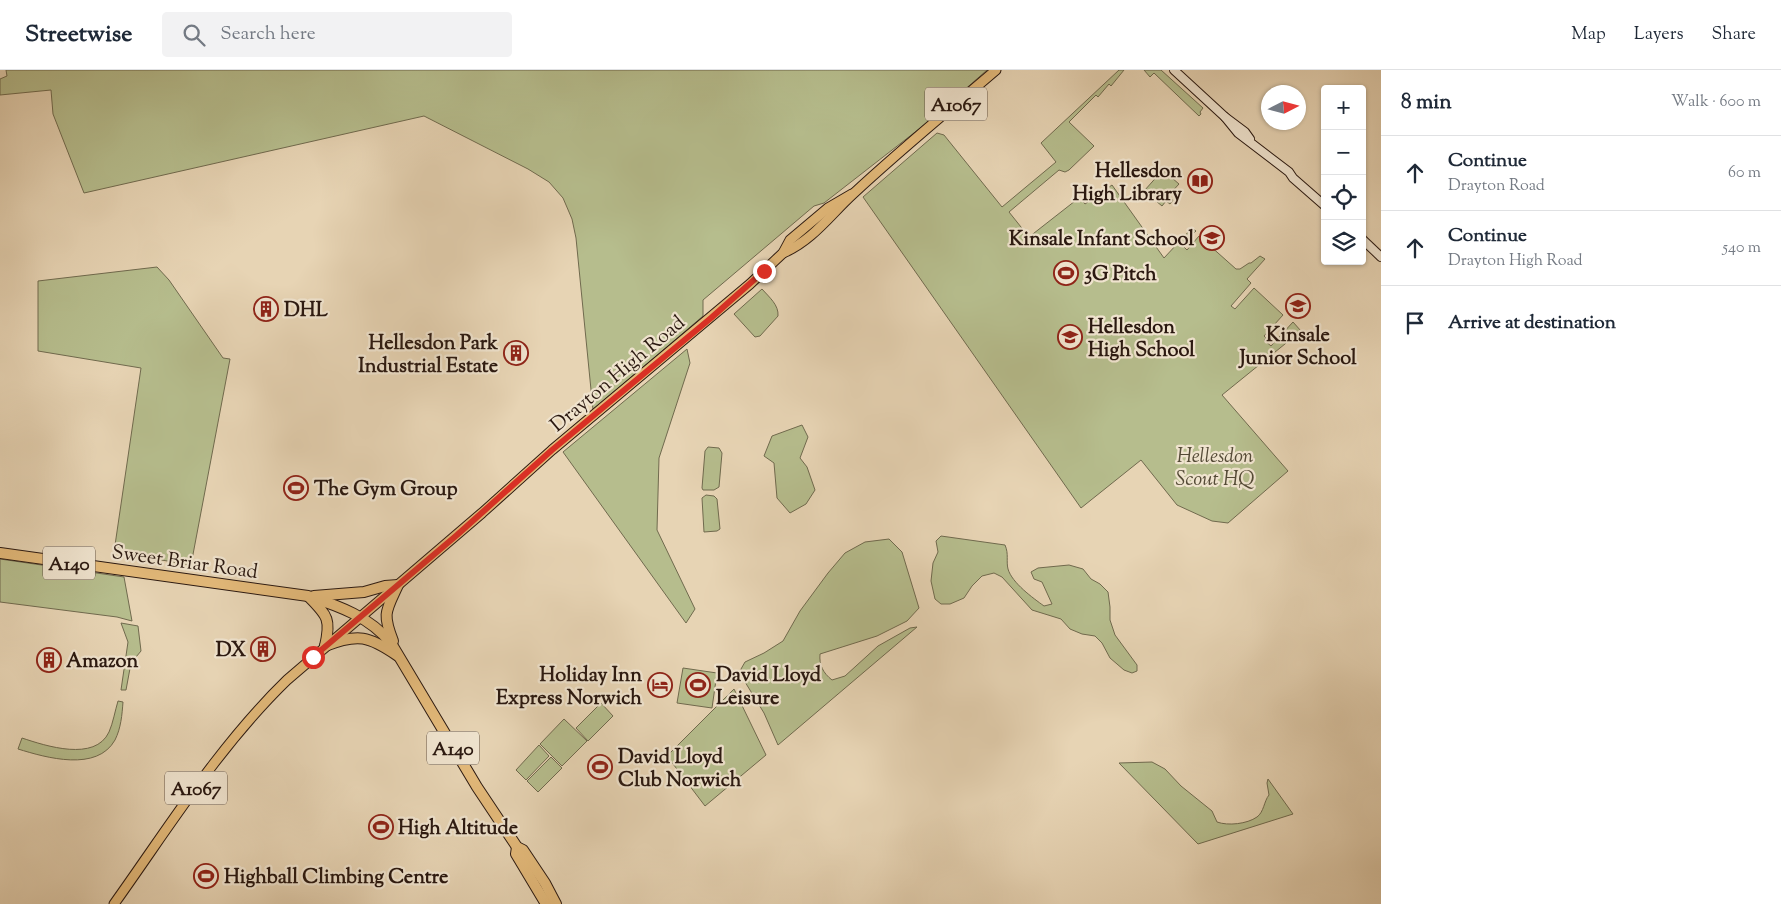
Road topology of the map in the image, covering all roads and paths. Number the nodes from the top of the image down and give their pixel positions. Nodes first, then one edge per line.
1 (996, 70) edge
2 (1174, 70) edge
3 (1321, 202) edge
4 (1366, 243) edge
5 (1381, 257) edge
6 (0, 553) edge
7 (398, 585) junction
8 (308, 596) junction
9 (360, 618) junction
10 (325, 646) junction
11 (400, 657) junction
12 (517, 847) junction
13 (114, 904) edge
14 (546, 904) edge
15 (556, 904) edge

1 - 7 main road, Drayton High Road / A1067
2 - 3 street
4 - 5 street
6 - 8 highway, Sweet Briar Road / A140
7 - 8 highway, A140
7 - 9 main road, Drayton High Road / A1067
7 - 11 highway, A1067
8 - 9 highway, Sweet Briar Road / A140
8 - 10 highway
9 - 10 main road, A1067
9 - 11 highway, A140
10 - 11 highway, A140
10 - 13 main road, A1067
11 - 12 highway, A140
12 - 14 highway, A140
12 - 15 highway, A140

